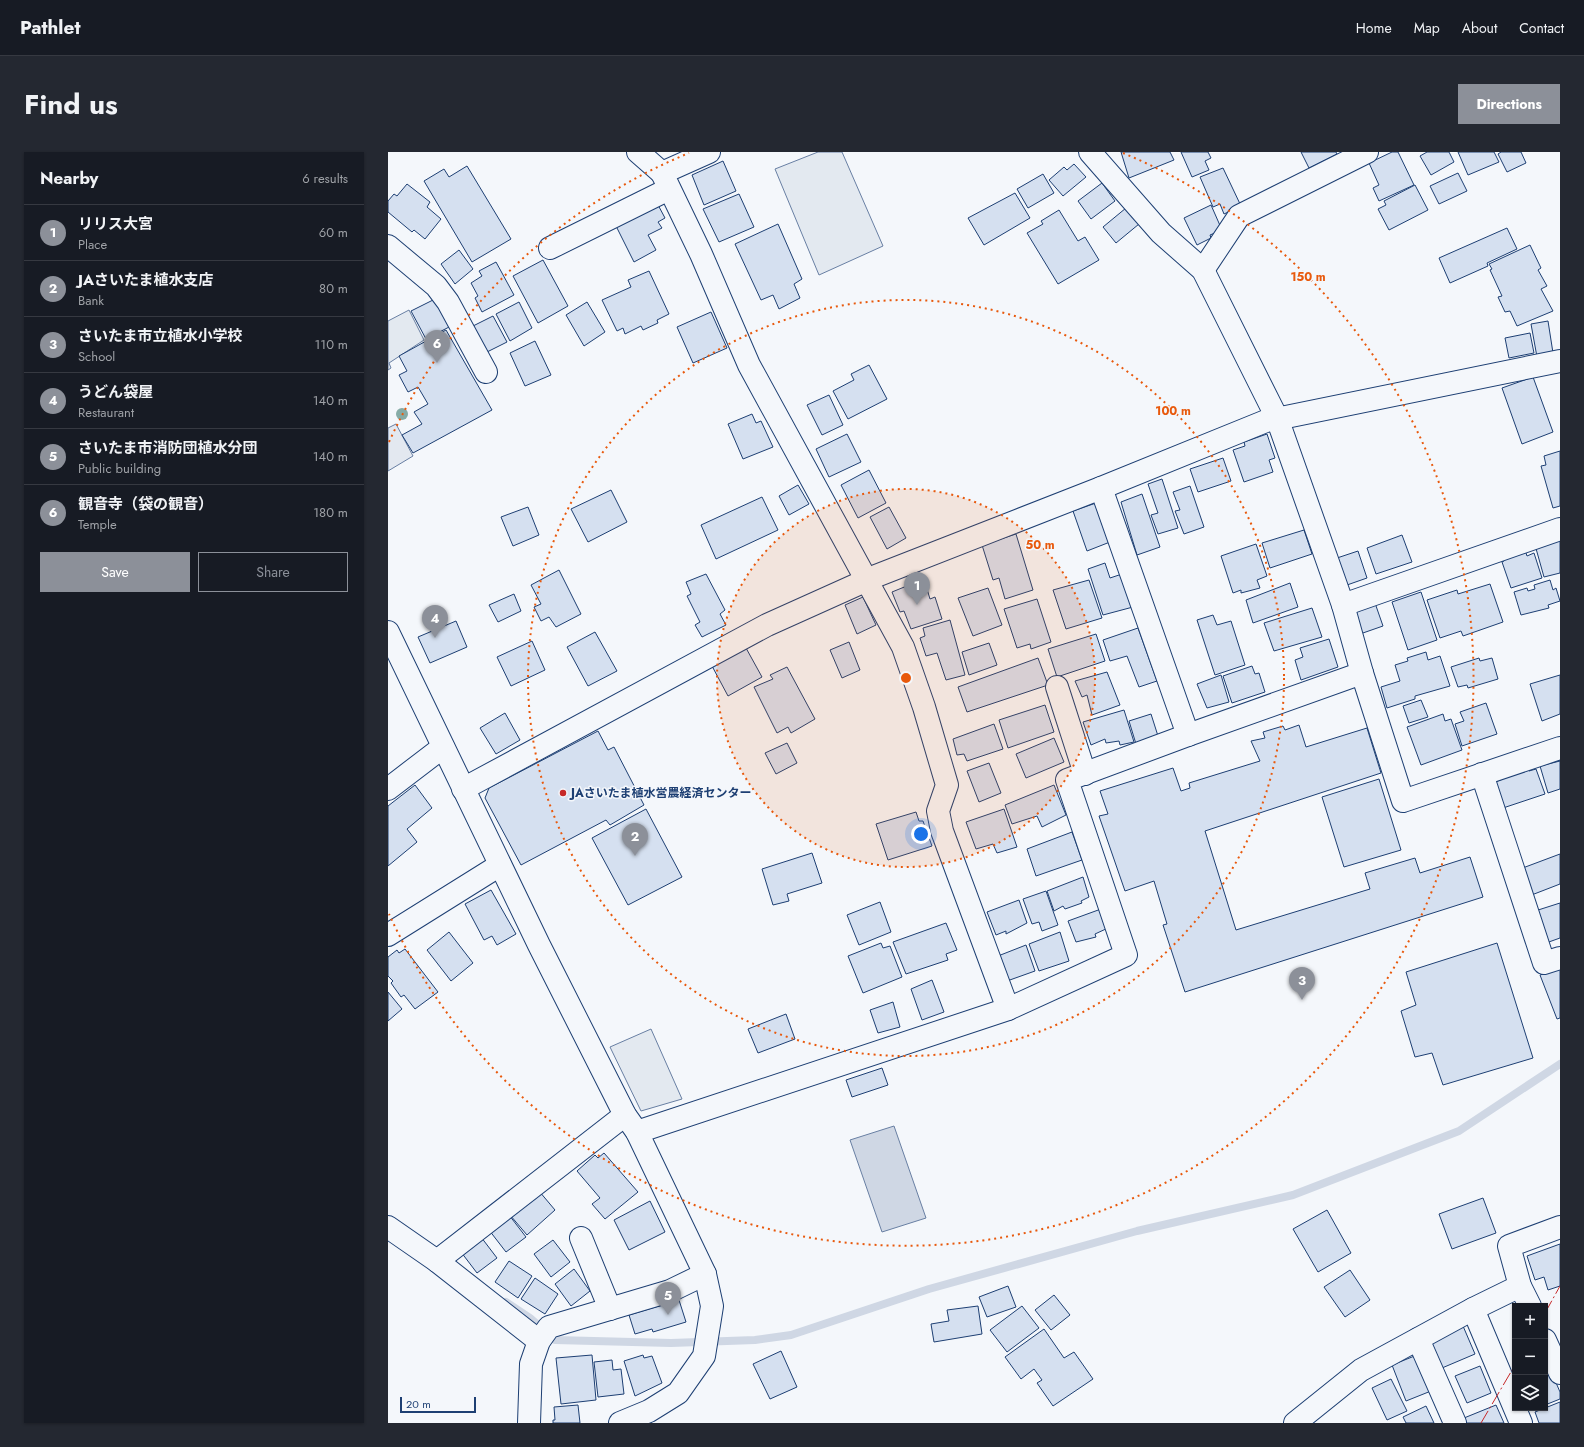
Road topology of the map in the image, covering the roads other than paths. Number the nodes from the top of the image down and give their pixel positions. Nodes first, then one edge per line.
1 (638, 152) edge
2 (709, 152) edge
3 (1090, 152) edge
4 (1367, 152) edge
5 (665, 181) junction
6 (388, 246) edge
7 (550, 248) dead end
8 (1203, 270) junction
9 (1560, 361) edge
10 (486, 372) dead end
11 (1277, 418) junction
12 (1101, 488) junction
13 (1560, 529) edge
14 (867, 580) junction
15 (1343, 605) junction
16 (388, 632) edge
17 (1362, 673) junction
18 (1057, 687) dead end
19 (1188, 735) junction
20 (442, 747) junction
21 (1560, 748) edge
22 (1085, 774) junction
23 (1482, 774) junction
24 (388, 789) edge
25 (463, 789) junction
26 (500, 865) junction
27 (388, 935) edge
28 (1560, 958) edge
29 (1008, 1008) junction
30 (626, 1115) junction
31 (637, 1132) junction
32 (388, 1227) edge
33 (1560, 1227) edge
34 (581, 1238) dead end
35 (437, 1261) junction
36 (705, 1274) junction
37 (1520, 1286) junction
38 (1528, 1303) edge
39 (1473, 1308) junction
40 (610, 1309) junction
41 (1418, 1339) junction
42 (538, 1341) junction
43 (1548, 1347) edge
44 (1560, 1373) edge
45 (529, 1423) edge
46 (620, 1423) edge
47 (1295, 1423) edge
48 (1455, 1423) edge
49 (1521, 1423) edge

1 - 5 street
2 - 5 street
3 - 8 street
4 - 8 street
5 - 7 street
5 - 14 street
6 - 10 street
8 - 11 street
9 - 11 street
11 - 12 street
11 - 15 street
12 - 14 street
12 - 19 street
13 - 15 street
14 - 25 street
14 - 29 street
15 - 17 street
16 - 20 street
17 - 19 street
17 - 23 street
18 - 22 street
19 - 22 street
20 - 24 street
20 - 25 street
21 - 23 street
22 - 29 street
23 - 28 street
25 - 26 street
26 - 27 street
26 - 30 street
29 - 31 street
30 - 31 street
30 - 35 street
31 - 36 street
32 - 35 street
33 - 37 street
34 - 40 street
35 - 42 street
36 - 40 street
36 - 46 street
37 - 38 street
37 - 39 street
39 - 41 street
39 - 49 street
40 - 42 street
41 - 47 street
41 - 48 street
42 - 45 street
43 - 44 street

